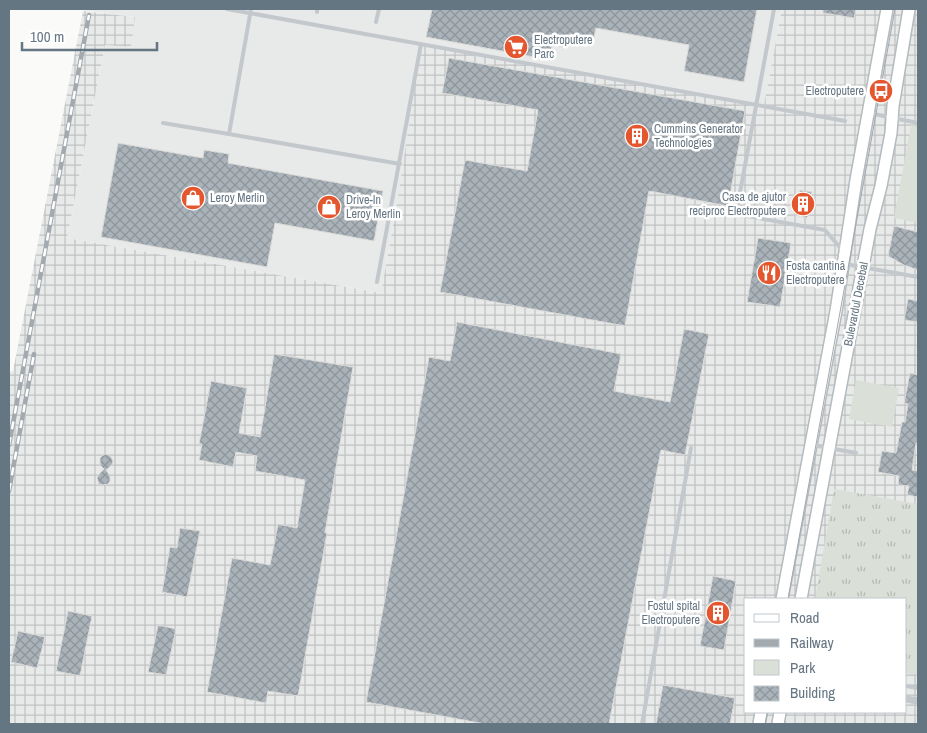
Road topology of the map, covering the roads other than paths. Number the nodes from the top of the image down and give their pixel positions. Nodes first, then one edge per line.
1 (227, 9) edge
2 (379, 9) edge
3 (774, 9) edge
4 (888, 9) edge
5 (909, 9) edge
6 (251, 11) edge
7 (376, 22) dead end
8 (421, 44) junction
9 (756, 104) junction
10 (868, 113) junction
11 (892, 118) junction
12 (845, 121) dead end
13 (918, 123) edge
14 (163, 124) dead end
15 (229, 134) junction
16 (400, 164) junction
17 (843, 258) junction
18 (863, 267) junction
19 (918, 277) edge
20 (378, 282) dead end
21 (811, 444) junction
22 (691, 448) dead end
23 (829, 448) junction
24 (856, 453) dead end
25 (782, 598) edge
26 (801, 598) edge
27 (642, 724) edge

1 - 6 lane
2 - 7 lane
3 - 9 lane
4 - 10 main road, Bulevardul Decebal
5 - 11 main road, Bulevardul Decebal
6 - 8 lane
6 - 15 lane
8 - 9 lane
8 - 16 lane
9 - 12 lane
9 - 17 lane
10 - 11 lane
10 - 17 main road, Bulevardul Decebal
11 - 13 lane
11 - 18 main road, Bulevardul Decebal
14 - 15 lane
15 - 16 lane
16 - 20 lane
17 - 18 lane
17 - 21 main road, Bulevardul Decebal
18 - 19 lane
18 - 23 main road, Bulevardul Decebal
21 - 23 lane
21 - 25 main road, Bulevardul Decebal
22 - 27 lane
23 - 24 lane
23 - 26 main road, Bulevardul Decebal

